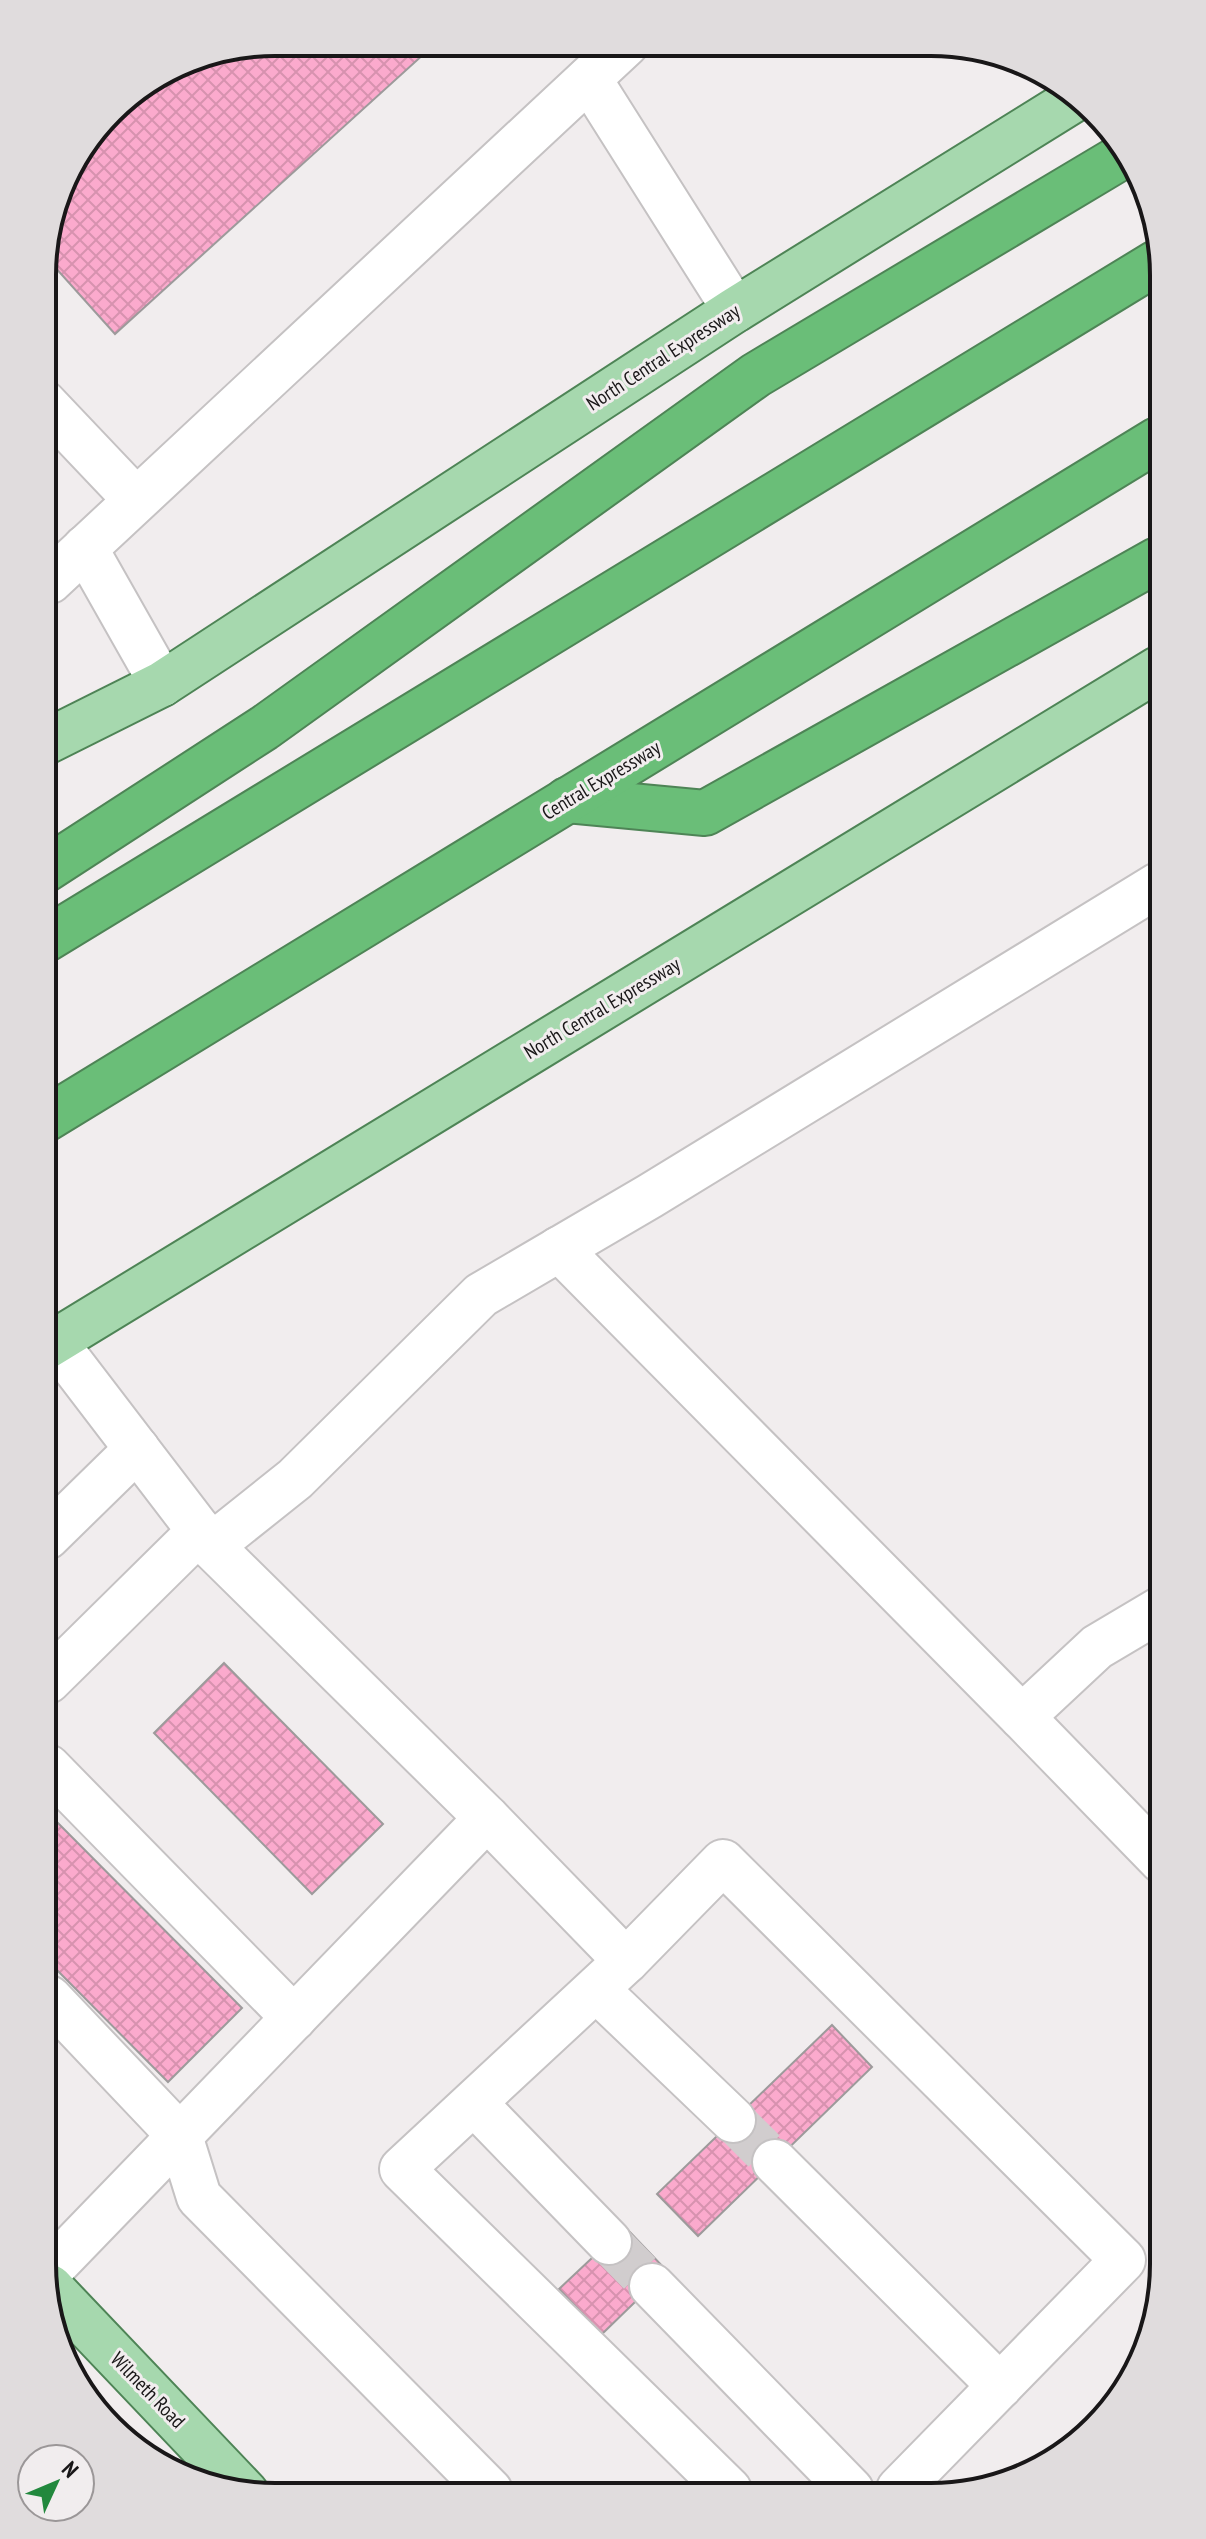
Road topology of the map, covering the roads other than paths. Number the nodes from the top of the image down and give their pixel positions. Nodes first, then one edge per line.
1 (613, 56) edge
2 (589, 79) junction
3 (1067, 104) edge
4 (1117, 159) edge
5 (1149, 267) edge
6 (735, 310) junction
7 (56, 416) edge
8 (1150, 444) edge
9 (136, 500) junction
10 (85, 548) junction
11 (1150, 564) edge
12 (56, 575) edge
13 (1150, 674) edge
14 (162, 684) junction
15 (56, 737) edge
16 (567, 800) junction
17 (56, 863) edge
18 (1150, 890) edge
19 (56, 933) edge
20 (56, 1113) edge
21 (559, 1249) junction
22 (56, 1341) edge
23 (56, 1352) edge
24 (137, 1449) junction
25 (56, 1528) edge
26 (205, 1539) junction
27 (1150, 1616) edge
28 (56, 1674) edge
29 (1022, 1717) junction
30 (56, 1775) edge
31 (487, 1818) junction
32 (1150, 1849) edge
33 (612, 1976) junction
34 (56, 2005) edge
35 (294, 2018) junction
36 (474, 2103) junction
37 (733, 2120) tunnel mouth
38 (180, 2136) junction
39 (775, 2162) tunnel mouth
40 (609, 2242) tunnel mouth
41 (56, 2264) edge
42 (652, 2286) tunnel mouth
43 (59, 2296) edge
44 (1000, 2386) junction
45 (233, 2479) edge
46 (482, 2483) edge
47 (722, 2483) edge
48 (844, 2483) edge
49 (905, 2483) edge

1 - 2 lane
2 - 6 lane
2 - 9 lane
3 - 6 main road, North Central Expressway
4 - 17 highway
5 - 19 highway
6 - 14 main road, North Central Expressway
7 - 9 lane
8 - 16 highway, Central Expressway
9 - 10 lane
10 - 12 lane
10 - 14 lane
11 - 16 highway
13 - 22 main road, North Central Expressway
14 - 15 main road, North Central Expressway
16 - 20 highway, Central Expressway
18 - 21 lane
21 - 26 lane
21 - 29 lane
23 - 24 lane
24 - 25 lane
24 - 26 lane
26 - 28 lane
26 - 31 lane
27 - 29 lane
29 - 32 lane
30 - 35 lane
31 - 33 lane
31 - 35 lane
33 - 36 lane
33 - 37 lane
33 - 44 lane
34 - 38 lane
35 - 38 lane
36 - 40 lane
36 - 47 lane
38 - 41 lane
38 - 46 lane
39 - 44 lane
42 - 48 lane
43 - 45 main road, Wilmeth Road
44 - 49 lane

